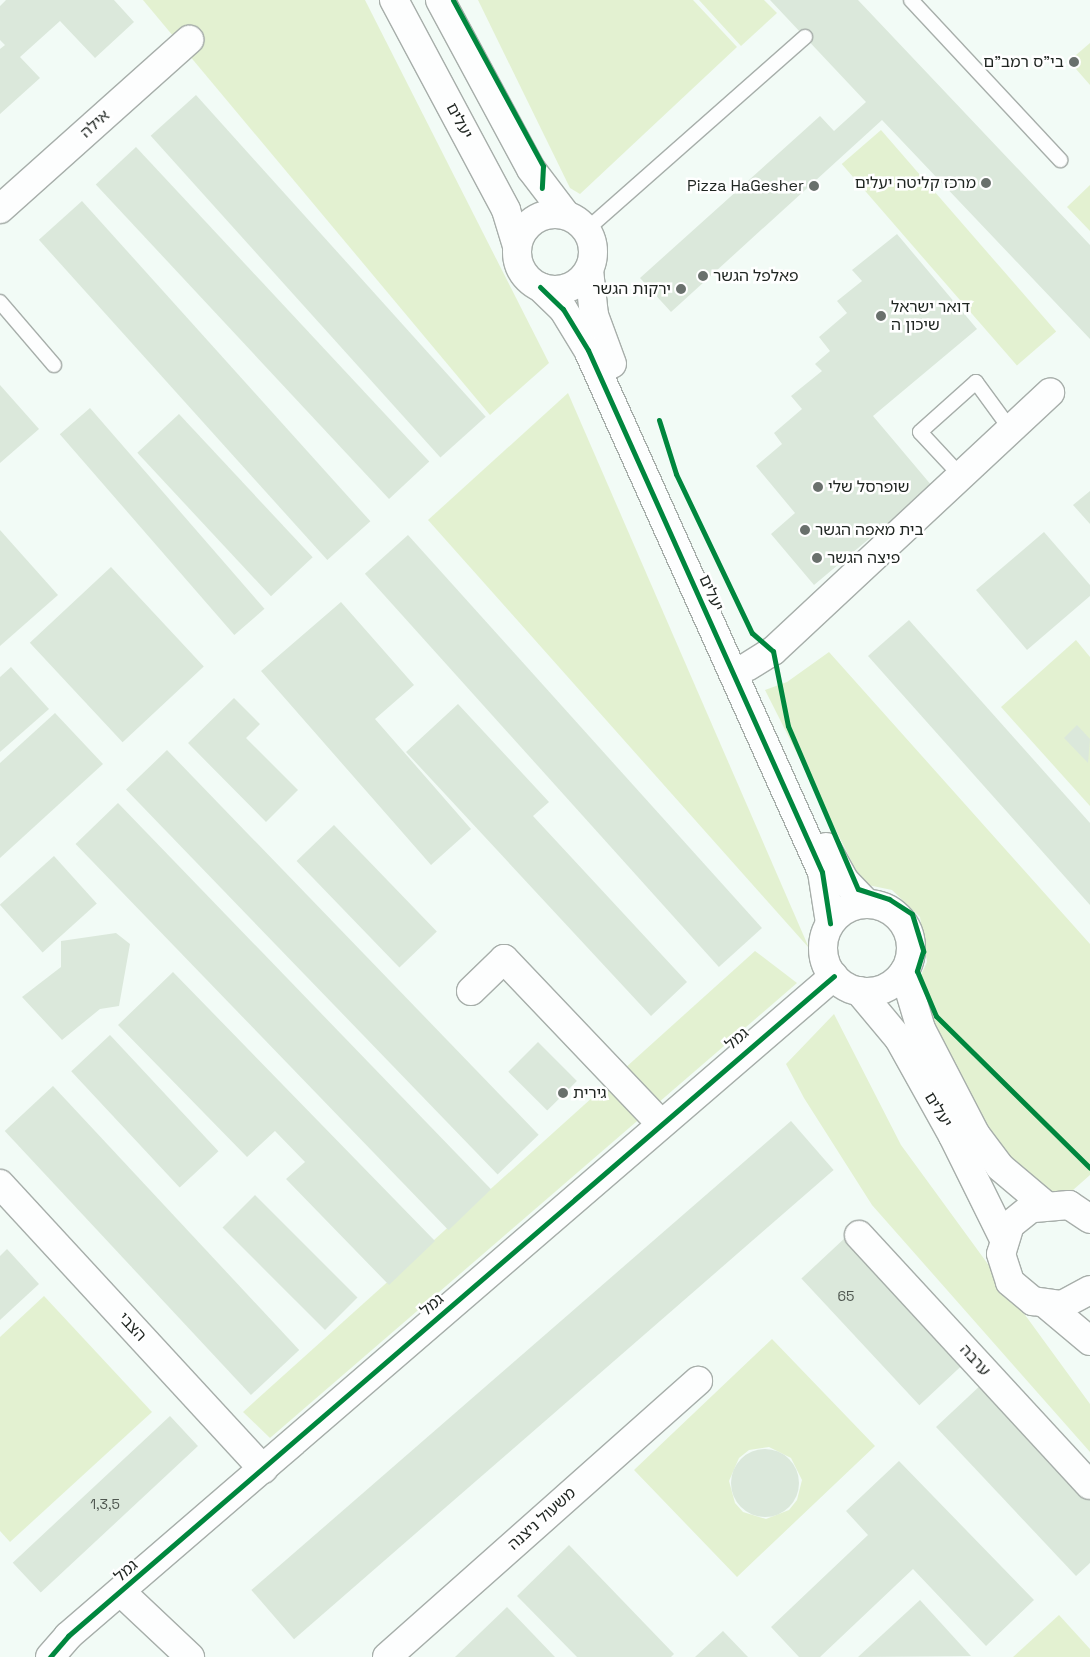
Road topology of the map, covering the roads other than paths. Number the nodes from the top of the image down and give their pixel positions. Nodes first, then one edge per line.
1 (394, 0) edge
2 (440, 0) edge
3 (911, 0) edge
4 (805, 37) dead end
5 (190, 40) dead end
6 (1060, 160) dead end
7 (0, 209) edge
8 (576, 222) junction
9 (517, 245) junction
10 (589, 270) junction
11 (540, 287) junction
12 (0, 302) edge
13 (54, 365) dead end
14 (1050, 393) dead end
15 (1011, 430) junction
16 (961, 476) junction
17 (747, 668) junction
18 (867, 904) junction
19 (830, 923) junction
20 (904, 972) junction
21 (834, 976) junction
22 (471, 991) dead end
23 (859, 991) junction
24 (660, 1123) junction
25 (0, 1185) edge
26 (1044, 1204) junction
27 (1090, 1219) edge
28 (859, 1235) dead end
29 (1004, 1239) junction
30 (1090, 1290) edge
31 (1047, 1305) junction
32 (1090, 1341) edge
33 (698, 1380) dead end
34 (263, 1469) junction
35 (1090, 1485) edge
36 (121, 1592) junction
37 (50, 1657) edge
38 (190, 1657) edge
39 (387, 1657) edge

1 - 9 street, יעלים
2 - 8 street
3 - 6 lane
4 - 8 lane
5 - 7 street, אילה
8 - 9 street
8 - 10 street
9 - 11 street
10 - 11 street
10 - 17 street, יעלים
11 - 19 street, יעלים
12 - 13 lane
14 - 15 street
15 - 16 street
15 - 16 lane
16 - 17 street
17 - 18 street, יעלים
18 - 19 street
18 - 20 street
19 - 21 street
20 - 23 street
20 - 26 street, יעלים
21 - 23 street
21 - 24 street, גמל
22 - 24 street
23 - 29 street, יעלים
24 - 34 street, גמל
25 - 34 street, הצבי
26 - 27 street
26 - 29 street
28 - 35 street, ערבה
29 - 31 street
30 - 31 street
31 - 32 street
33 - 39 street, משעול ניצנה
34 - 36 street, גמל
36 - 37 street, גמל
36 - 38 street

